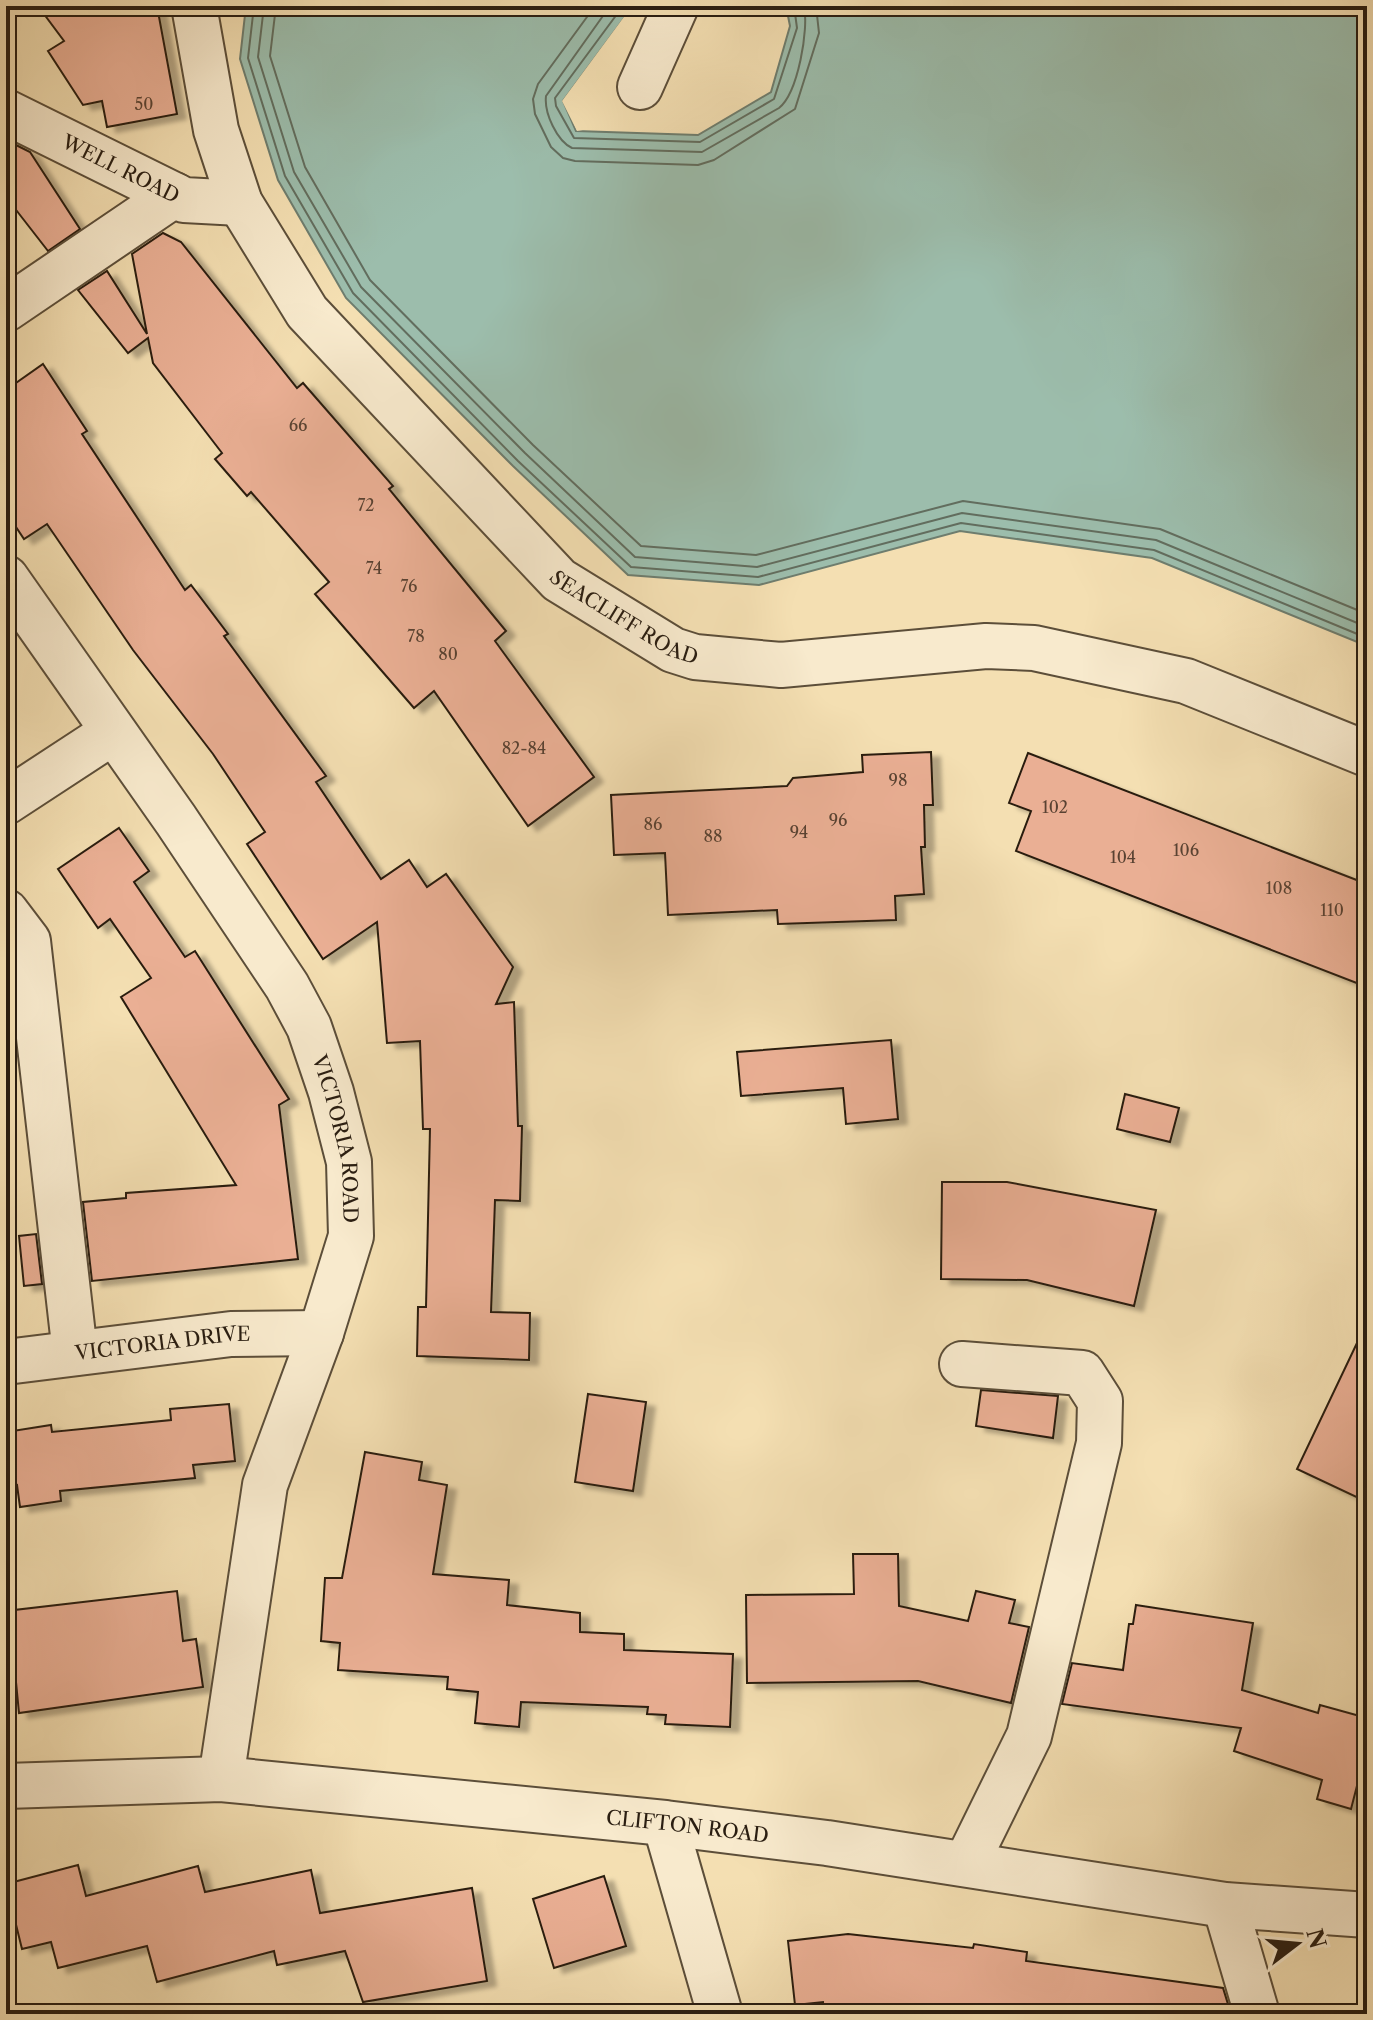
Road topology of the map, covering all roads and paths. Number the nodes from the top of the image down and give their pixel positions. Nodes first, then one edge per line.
1 (194, 6) edge
2 (676, 6) edge
3 (640, 87) dead end
4 (6, 112) edge
5 (174, 195) junction
6 (240, 203) junction
7 (6, 309) edge
8 (6, 578) edge
9 (113, 732) junction
10 (1367, 754) edge
11 (6, 802) edge
12 (6, 912) edge
13 (321, 1333) junction
14 (75, 1353) junction
15 (6, 1362) edge
16 (962, 1364) dead end
17 (221, 1779) junction
18 (6, 1786) edge
19 (665, 1823) junction
20 (966, 1864) junction
21 (1225, 1905) junction
22 (1367, 1915) edge
23 (720, 2014) edge
24 (1257, 2014) edge

1 - 6 street, SEACLIFF ROAD
2 - 3 street
4 - 5 street, WELL ROAD
5 - 6 street, WELL ROAD
5 - 7 street
6 - 10 street, SEACLIFF ROAD
8 - 9 street, VICTORIA ROAD
9 - 11 street
9 - 13 street, VICTORIA ROAD
12 - 14 street
13 - 14 street, VICTORIA DRIVE
13 - 17 street, VICTORIA ROAD
14 - 15 street, VICTORIA DRIVE
16 - 20 street
17 - 18 street, CLIFTON ROAD
17 - 19 street, CLIFTON ROAD
19 - 20 street, CLIFTON ROAD
19 - 23 street
20 - 21 street, CLIFTON ROAD
21 - 22 street, CLIFTON ROAD
21 - 24 street

